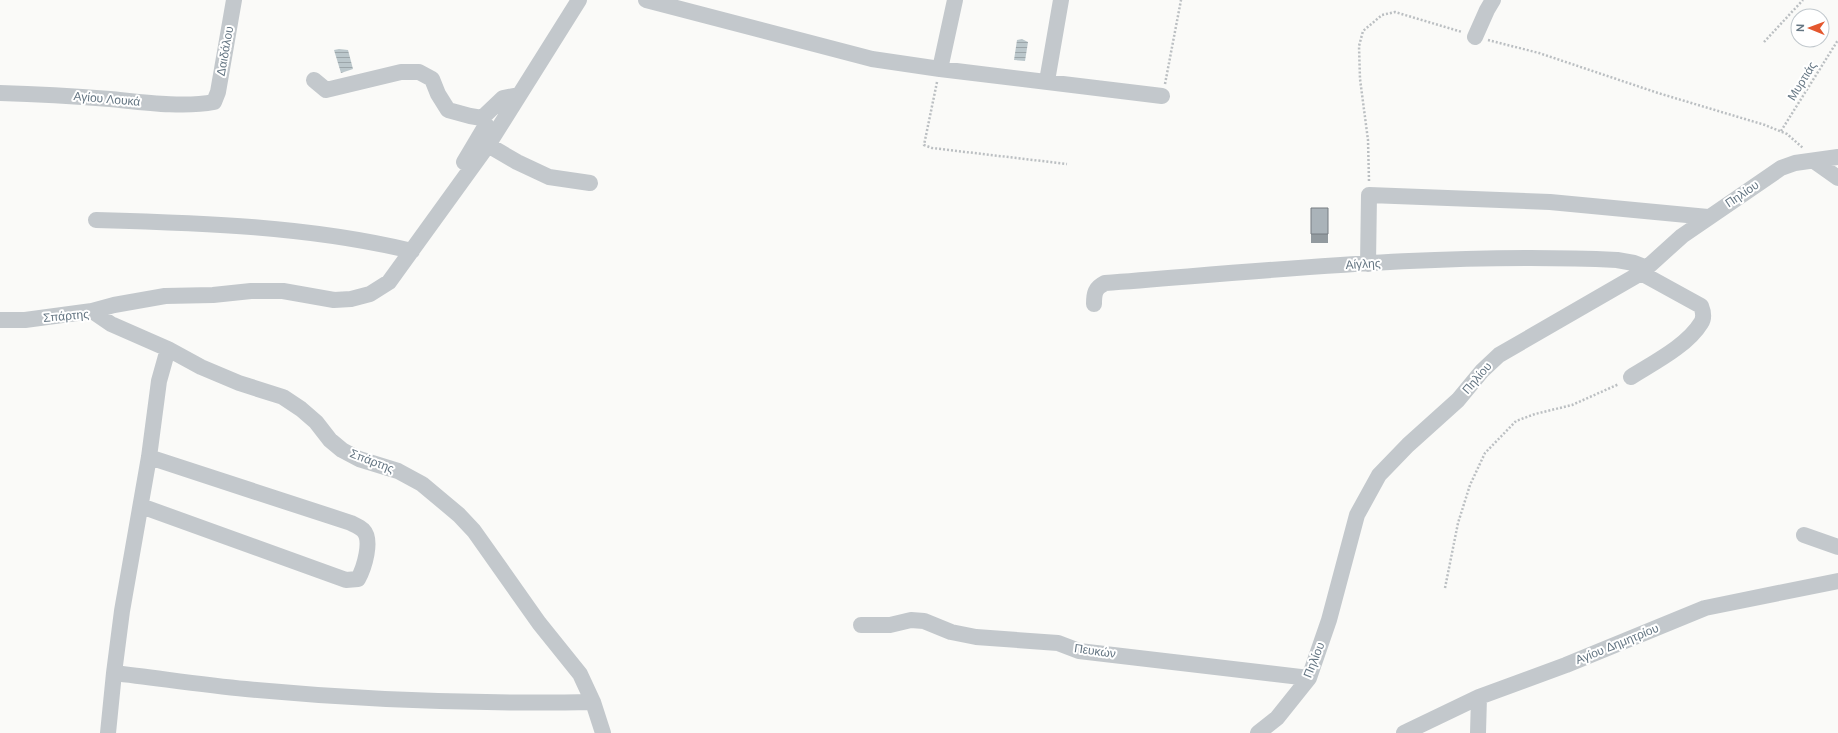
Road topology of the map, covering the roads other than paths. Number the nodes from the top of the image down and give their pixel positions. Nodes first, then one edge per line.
1 (234, 0) edge
2 (579, 0) edge
3 (646, 0) edge
4 (955, 0) edge
5 (1061, 0) edge
6 (1494, 0) edge
7 (1475, 37) road end
8 (940, 69) junction
9 (314, 80) dead end
10 (1047, 81) junction
11 (0, 94) edge
12 (519, 95) junction
13 (1162, 96) road end
14 (214, 102) joint
15 (482, 118) junction
16 (488, 145) junction
17 (1838, 157) edge
18 (1814, 162) junction
19 (1838, 178) edge
20 (462, 181) junction
21 (590, 183) dead end
22 (1708, 217) junction
23 (96, 220) dead end
24 (412, 251) junction
25 (1368, 264) junction
26 (1644, 271) junction
27 (1094, 304) dead end
28 (92, 311) junction
29 (0, 320) edge
30 (168, 349) junction
31 (1631, 377) road end
32 (149, 457) junction
33 (141, 506) junction
34 (1804, 535) dead end
35 (1838, 547) edge
36 (1838, 581) edge
37 (861, 625) dead end
38 (114, 673) junction
39 (1309, 678) junction
40 (1479, 697) junction
41 (594, 702) junction
42 (1424, 728) edge
43 (108, 733) edge
44 (603, 733) edge
45 (1258, 733) edge
46 (1404, 733) edge
47 (1478, 733) edge

1 - 14 street, Δαιδάλου
2 - 12 street
3 - 8 street
4 - 8 street
5 - 10 street
6 - 7 street
8 - 10 street
9 - 15 street
10 - 13 street
11 - 14 street, Αγίου Λουκά
12 - 15 street
12 - 16 street
15 - 20 street
16 - 20 street
16 - 21 street
17 - 18 street, Πηλίου
18 - 19 street
18 - 22 street, Πηλίου
20 - 24 street
22 - 25 street
22 - 26 street, Πηλίου
23 - 24 street
24 - 28 street
25 - 26 street, Αίγλης
25 - 27 street, Αίγλης
26 - 31 street, Αίγλης
26 - 39 street, Πηλίου
28 - 29 street, Σπάρτης
28 - 30 street, Σπάρτης
30 - 32 street
30 - 41 street, Σπάρτης
32 - 33 street
32 - 33 street
33 - 38 street
34 - 35 street
36 - 40 street, Αγίου Δημητρίου
37 - 39 street, Πευκών
38 - 41 street
38 - 43 street
39 - 45 street, Πηλίου
40 - 42 street, Αγίου Δημητρίου
40 - 47 street
41 - 44 street, Σπάρτης
42 - 46 street, Αγίου Δημητρίου

